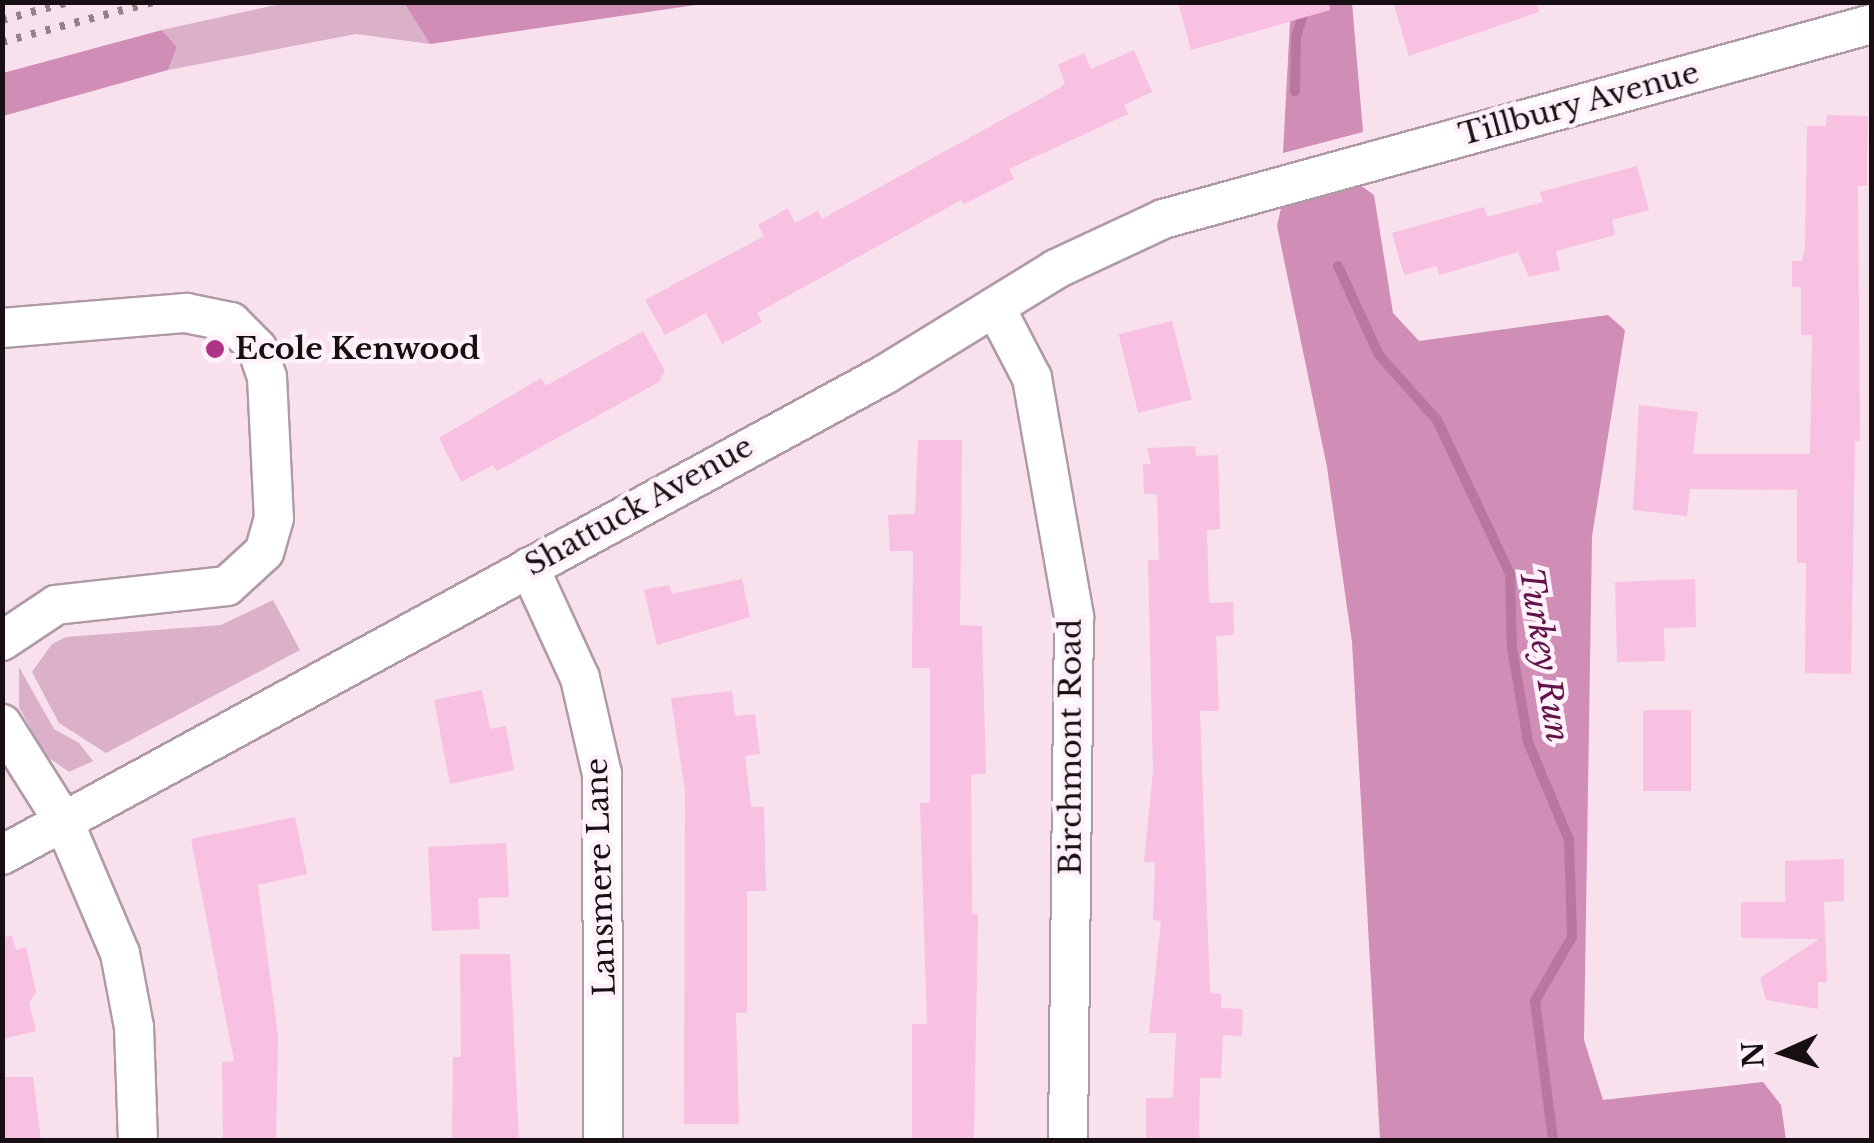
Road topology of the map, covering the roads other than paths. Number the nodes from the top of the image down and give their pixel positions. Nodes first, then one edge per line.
1 (1872, 24) edge
2 (1285, 181) joint
3 (995, 307) junction
4 (2, 328) edge
5 (529, 567) junction
6 (2, 641) edge
7 (2, 724) edge
8 (64, 822) junction
9 (2, 855) edge
10 (138, 1140) edge
11 (604, 1140) edge
12 (1068, 1140) edge

1 - 2 street, Tillbury Avenue
2 - 3 street, Shattuck Avenue
3 - 5 street, Shattuck Avenue
3 - 12 street, Birchmont Road
4 - 6 street
5 - 8 street, Shattuck Avenue
5 - 11 street, Lansmere Lane
7 - 8 street
8 - 9 street, Shattuck Avenue
8 - 10 street

